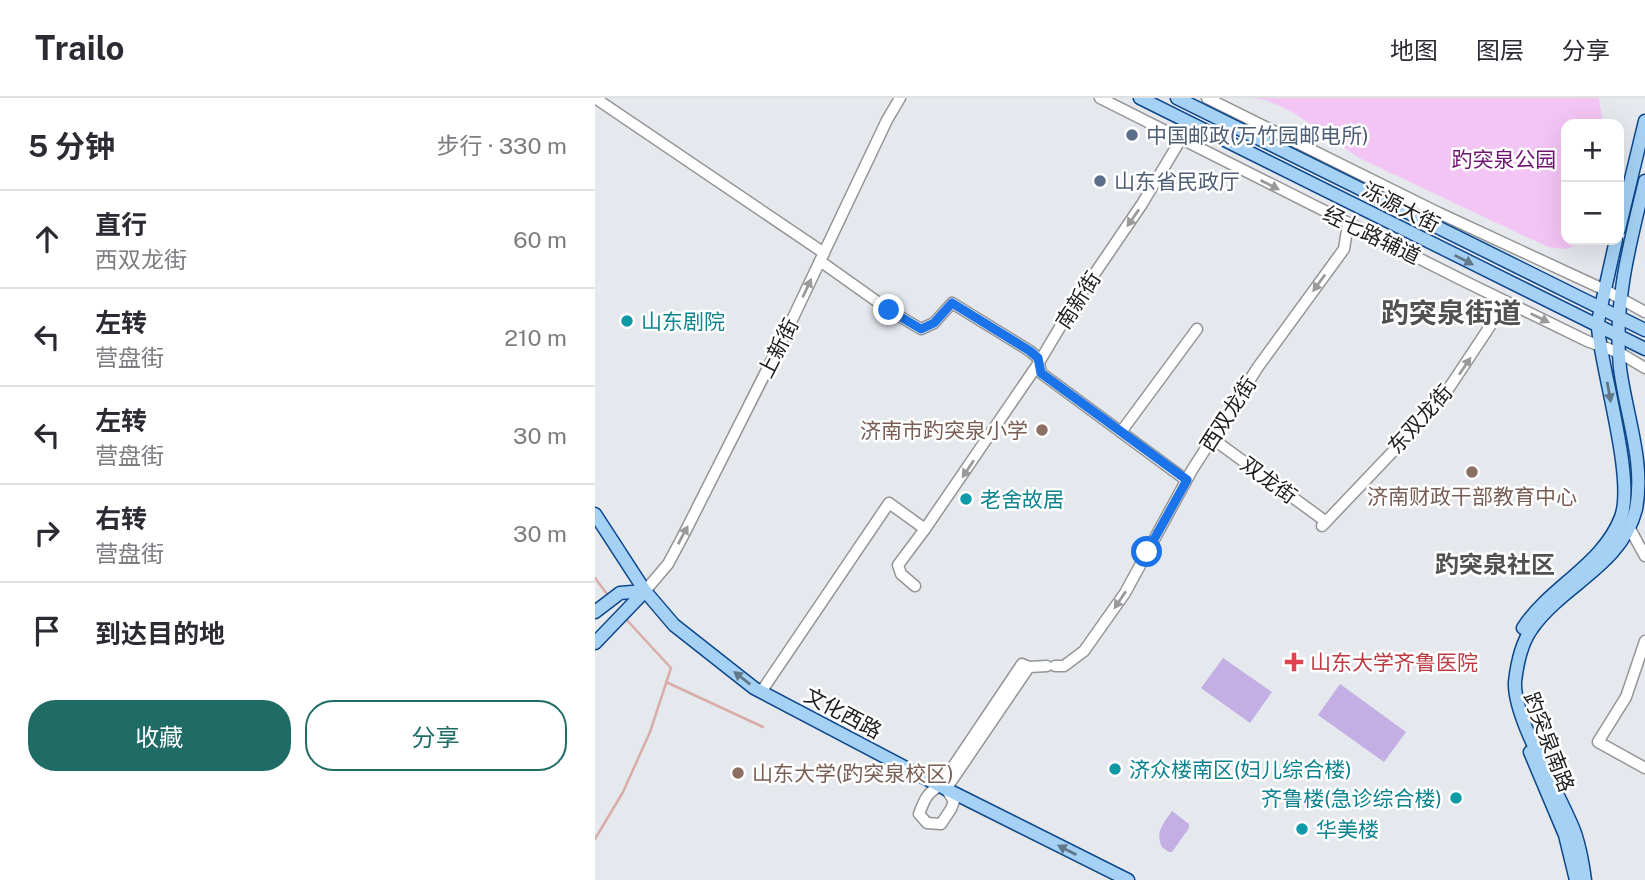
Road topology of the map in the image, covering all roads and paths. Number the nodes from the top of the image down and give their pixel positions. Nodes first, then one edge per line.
1 (595, 98) edge
2 (901, 98) edge
3 (1100, 98) edge
4 (1140, 98) edge
5 (1177, 98) edge
6 (1207, 98) edge
7 (1645, 121) edge
8 (1181, 139) junction
9 (1645, 181) edge
10 (1624, 208) edge
11 (1348, 224) junction
12 (1615, 245) edge
13 (822, 257) junction
14 (1605, 290) junction
15 (1622, 299) junction
16 (1506, 302) junction
17 (1601, 307) junction
18 (1645, 312) edge
19 (1619, 317) junction
20 (1597, 325) junction
21 (1197, 329) dead end
22 (1645, 330) edge
23 (1618, 336) junction
24 (1601, 345) junction
25 (1645, 349) edge
26 (1620, 353) junction
27 (1038, 364) junction
28 (1645, 368) edge
29 (1121, 432) junction
30 (1213, 439) junction
31 (1187, 480) junction
32 (595, 514) edge
33 (1323, 523) joint
34 (1629, 527) junction
35 (925, 529) junction
36 (1645, 556) edge
37 (915, 586) dead end
38 (645, 591) junction
39 (595, 611) edge
40 (598, 635) edge
41 (1645, 641) edge
42 (761, 692) junction
43 (1645, 768) edge
44 (936, 790) junction
45 (1128, 880) edge
46 (1576, 880) edge
47 (1585, 880) edge

1 - 13 street
2 - 13 street, 上新街
3 - 8 street, 经七路辅道
4 -> 20 main road, 泺源大街
5 - 17 main road, 泺源大街
6 - 14 street
7 - 10 main road
8 -> 11 street, 经七路辅道
8 -> 27 street, 南新街
9 - 15 main road
11 - 16 street, 经七路辅道
11 -> 30 street, 西双龙街
12 - 14 main road, 趵突泉南路
13 - 27 street
38 -> 13 street, 上新街
14 - 15 street
14 - 17 main road, 趵突泉南路
15 - 18 street
15 - 19 main road
16 -> 24 street, 经七路辅道
33 -> 16 street, 东双龙街
17 - 19 main road, 泺源大街
17 - 20 main road, 趵突泉南路
19 - 22 main road, 泺源大街
19 - 23 main road, 趵突泉南路
20 - 23 main road, 泺源大街
20 - 24 main road, 趵突泉南路
21 - 29 street
23 - 25 main road, 泺源大街
23 - 26 main road, 趵突泉南路
24 - 26 street, 经七路辅道
24 -> 46 main road, 趵突泉南路
26 - 28 street, 经七路辅道
26 - 34 main road, 趵突泉南路
27 - 29 street
27 -> 35 street, 南新街
29 - 31 street
30 - 31 street, 西双龙街
30 - 33 street, 双龙街
31 -> 44 street, 西双龙街
32 - 38 main road, 文化西路
34 - 36 street
34 - 47 main road, 趵突泉南路
35 - 37 street, 南新街
35 - 42 street
38 - 39 main road
38 - 40 main road
42 -> 38 main road, 文化西路
41 - 43 street
42 - 44 main road, 文化西路
44 - 44 street
45 -> 44 main road, 文化西路

